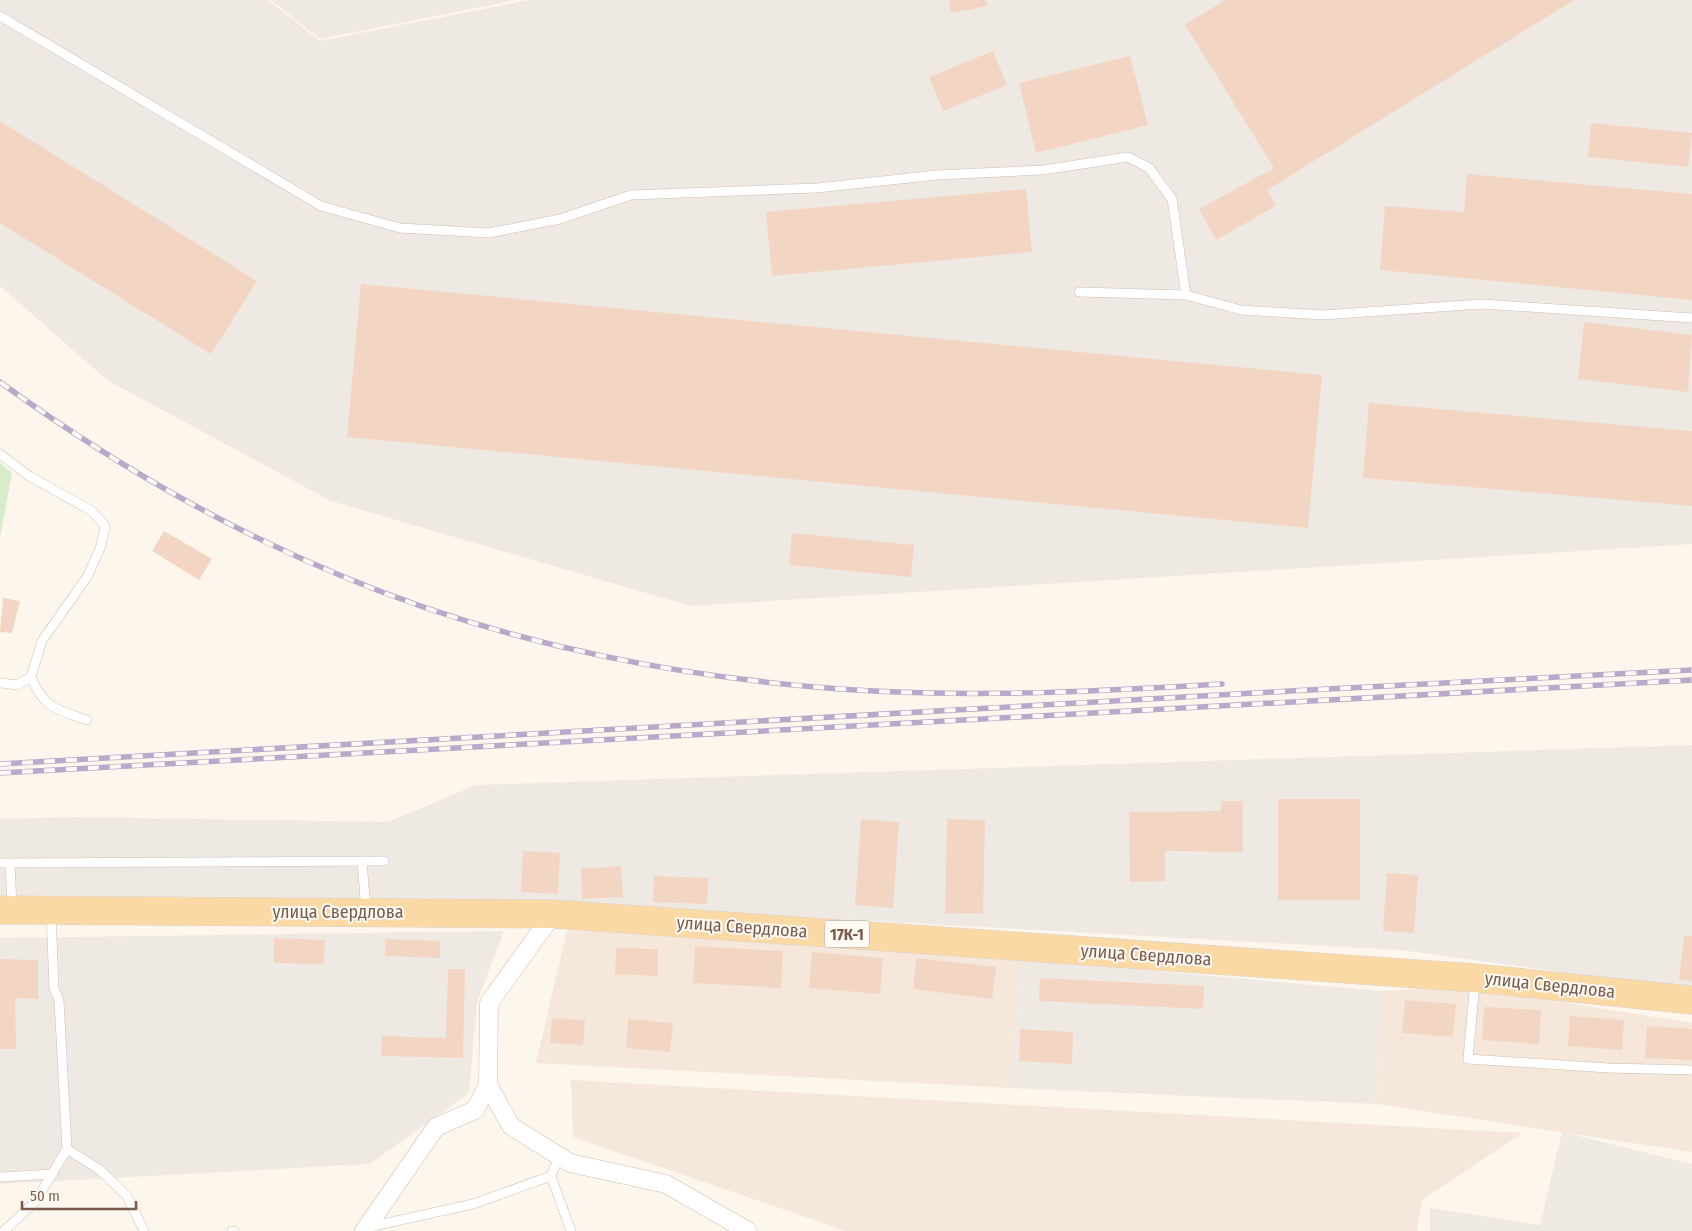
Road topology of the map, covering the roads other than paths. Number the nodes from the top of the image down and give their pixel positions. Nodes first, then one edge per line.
1 (0, 16) edge
2 (1079, 292) dead end
3 (1186, 295) junction
4 (1692, 318) edge
5 (0, 454) edge
6 (32, 677) junction
7 (0, 683) edge
8 (87, 720) dead end
9 (362, 861) junction
10 (384, 861) dead end
11 (0, 863) edge
12 (10, 863) junction
13 (6, 910) edge
14 (51, 910) junction
15 (366, 913) junction
16 (553, 914) junction
17 (1476, 978) junction
18 (1692, 1000) edge
19 (1692, 1070) edge
20 (488, 1085) junction
21 (67, 1149) junction
22 (559, 1157) junction
23 (52, 1174) junction
24 (0, 1176) edge
25 (551, 1176) junction
26 (365, 1230) edge
27 (4, 1231) edge
28 (144, 1231) edge
29 (571, 1231) edge
30 (748, 1231) edge

1 - 3 lane
2 - 3 lane
3 - 4 lane
5 - 6 lane
6 - 7 lane
6 - 8 lane
9 - 10 lane
9 - 12 lane
9 - 15 lane
11 - 12 lane
12 - 13 lane
13 - 14 main road, улица Свердлова / 17К-1
14 - 15 main road, улица Свердлова / 17К-1
14 - 21 lane
15 - 16 main road, улица Свердлова / 17К-1
16 - 17 main road, улица Свердлова / 17К-1
16 - 20 street
17 - 18 main road, улица Свердлова / 17К-1
17 - 19 lane
20 - 22 street
20 - 26 street
21 - 23 lane
21 - 28 lane
22 - 25 lane
22 - 30 street
23 - 24 lane
23 - 27 lane
25 - 26 lane
25 - 29 lane

